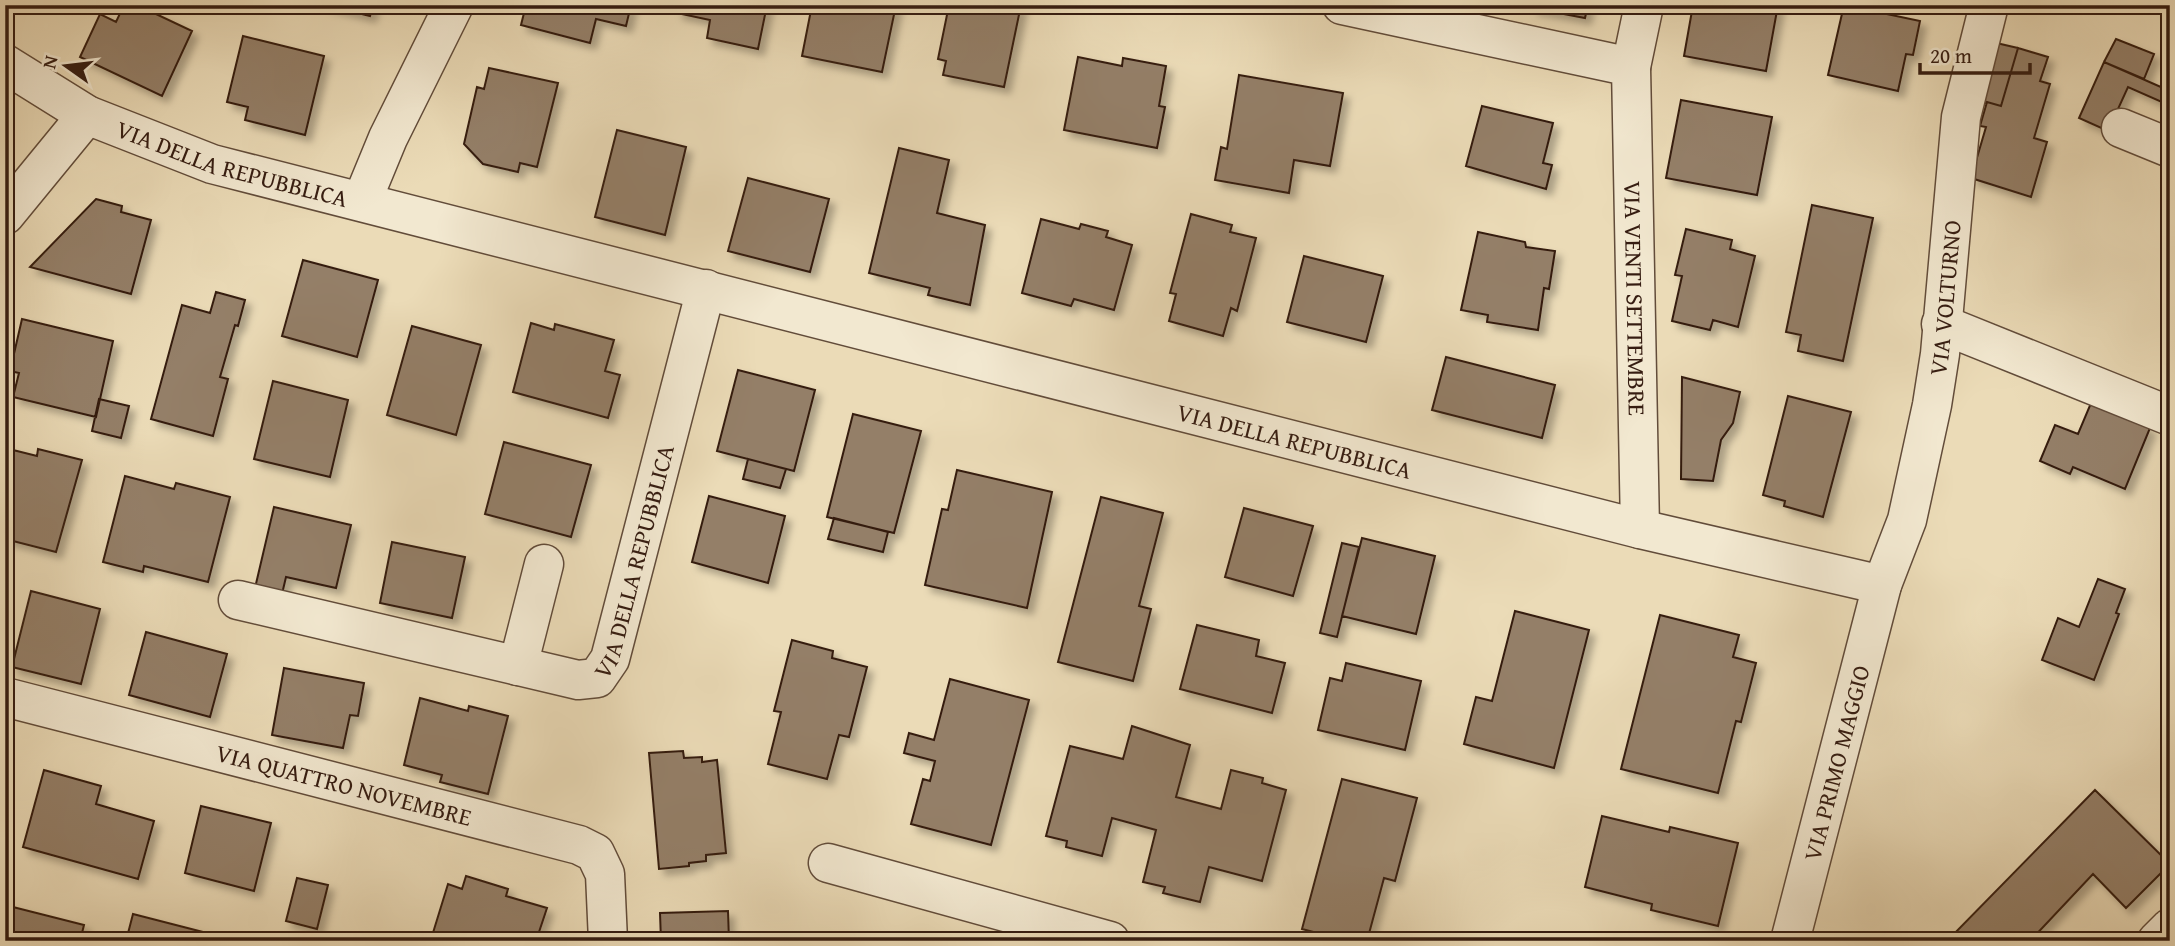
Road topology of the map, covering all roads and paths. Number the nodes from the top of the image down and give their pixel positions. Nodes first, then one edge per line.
1 (454, 5) edge
2 (1342, 5) edge
3 (1644, 5) edge
4 (1989, 5) edge
5 (5, 64) edge
6 (1631, 68) junction
7 (87, 115) junction
8 (2121, 128) dead end
9 (2170, 148) edge
10 (362, 201) junction
11 (5, 215) edge
12 (706, 289) junction
13 (1941, 324) junction
14 (2170, 416) edge
15 (1640, 529) junction
16 (544, 564) dead end
17 (1882, 585) junction
18 (238, 600) dead end
19 (518, 666) junction
20 (5, 697) edge
21 (828, 863) dead end
22 (2170, 928) edge
23 (608, 941) edge
24 (1110, 941) edge
25 (1790, 941) edge
26 (2157, 941) edge

1 - 10 street
2 - 6 street
3 - 6 street, VIA VENTI SETTEMBRE
4 - 13 street, VIA VOLTURNO
5 - 7 street, VIA DELLA REPUBBLICA
6 - 15 street, VIA VENTI SETTEMBRE
7 - 10 street, VIA DELLA REPUBBLICA
7 - 11 street, VIA DELLA REPUBBLICA
8 - 9 street
10 - 12 street, VIA DELLA REPUBBLICA
12 - 15 street, VIA DELLA REPUBBLICA
12 - 19 street, VIA DELLA REPUBBLICA
13 - 14 street
13 - 17 street, VIA VOLTURNO
15 - 17 street, VIA DELLA REPUBBLICA
16 - 19 street
17 - 25 street, VIA PRIMO MAGGIO
18 - 19 street, VIA DELLA REPUBBLICA
20 - 23 street, VIA QUATTRO NOVEMBRE
21 - 24 street
22 - 26 street

